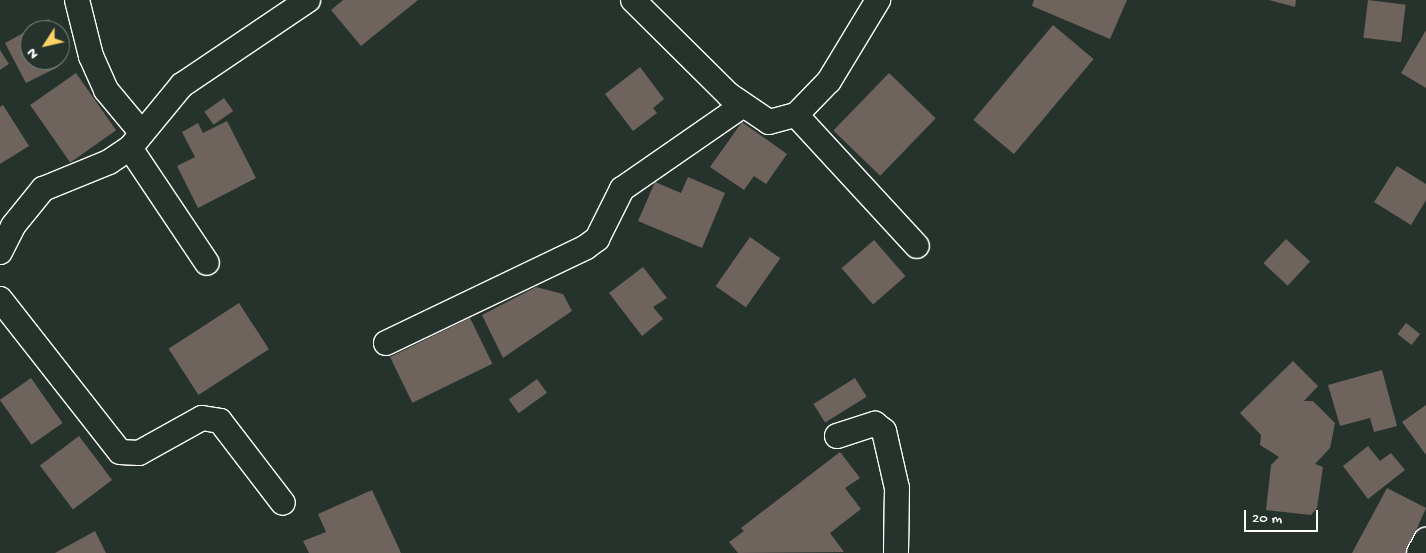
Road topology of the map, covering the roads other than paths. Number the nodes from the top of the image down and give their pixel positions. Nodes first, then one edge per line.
1 (77, 0) edge
2 (308, 0) edge
3 (632, 0) edge
4 (878, 0) edge
5 (742, 106) junction
6 (796, 115) junction
7 (136, 140) junction
8 (917, 246) dead end
9 (0, 252) edge
10 (207, 263) dead end
11 (0, 299) edge
12 (386, 343) dead end
13 (837, 436) dead end
14 (283, 503) dead end
15 (1426, 540) edge
16 (896, 553) edge
17 (1419, 553) edge

1 - 7 street
2 - 7 street
3 - 5 street
4 - 6 street
5 - 6 street
5 - 12 street
6 - 8 street
7 - 9 street
7 - 10 street
11 - 14 street
13 - 16 street
15 - 17 street

